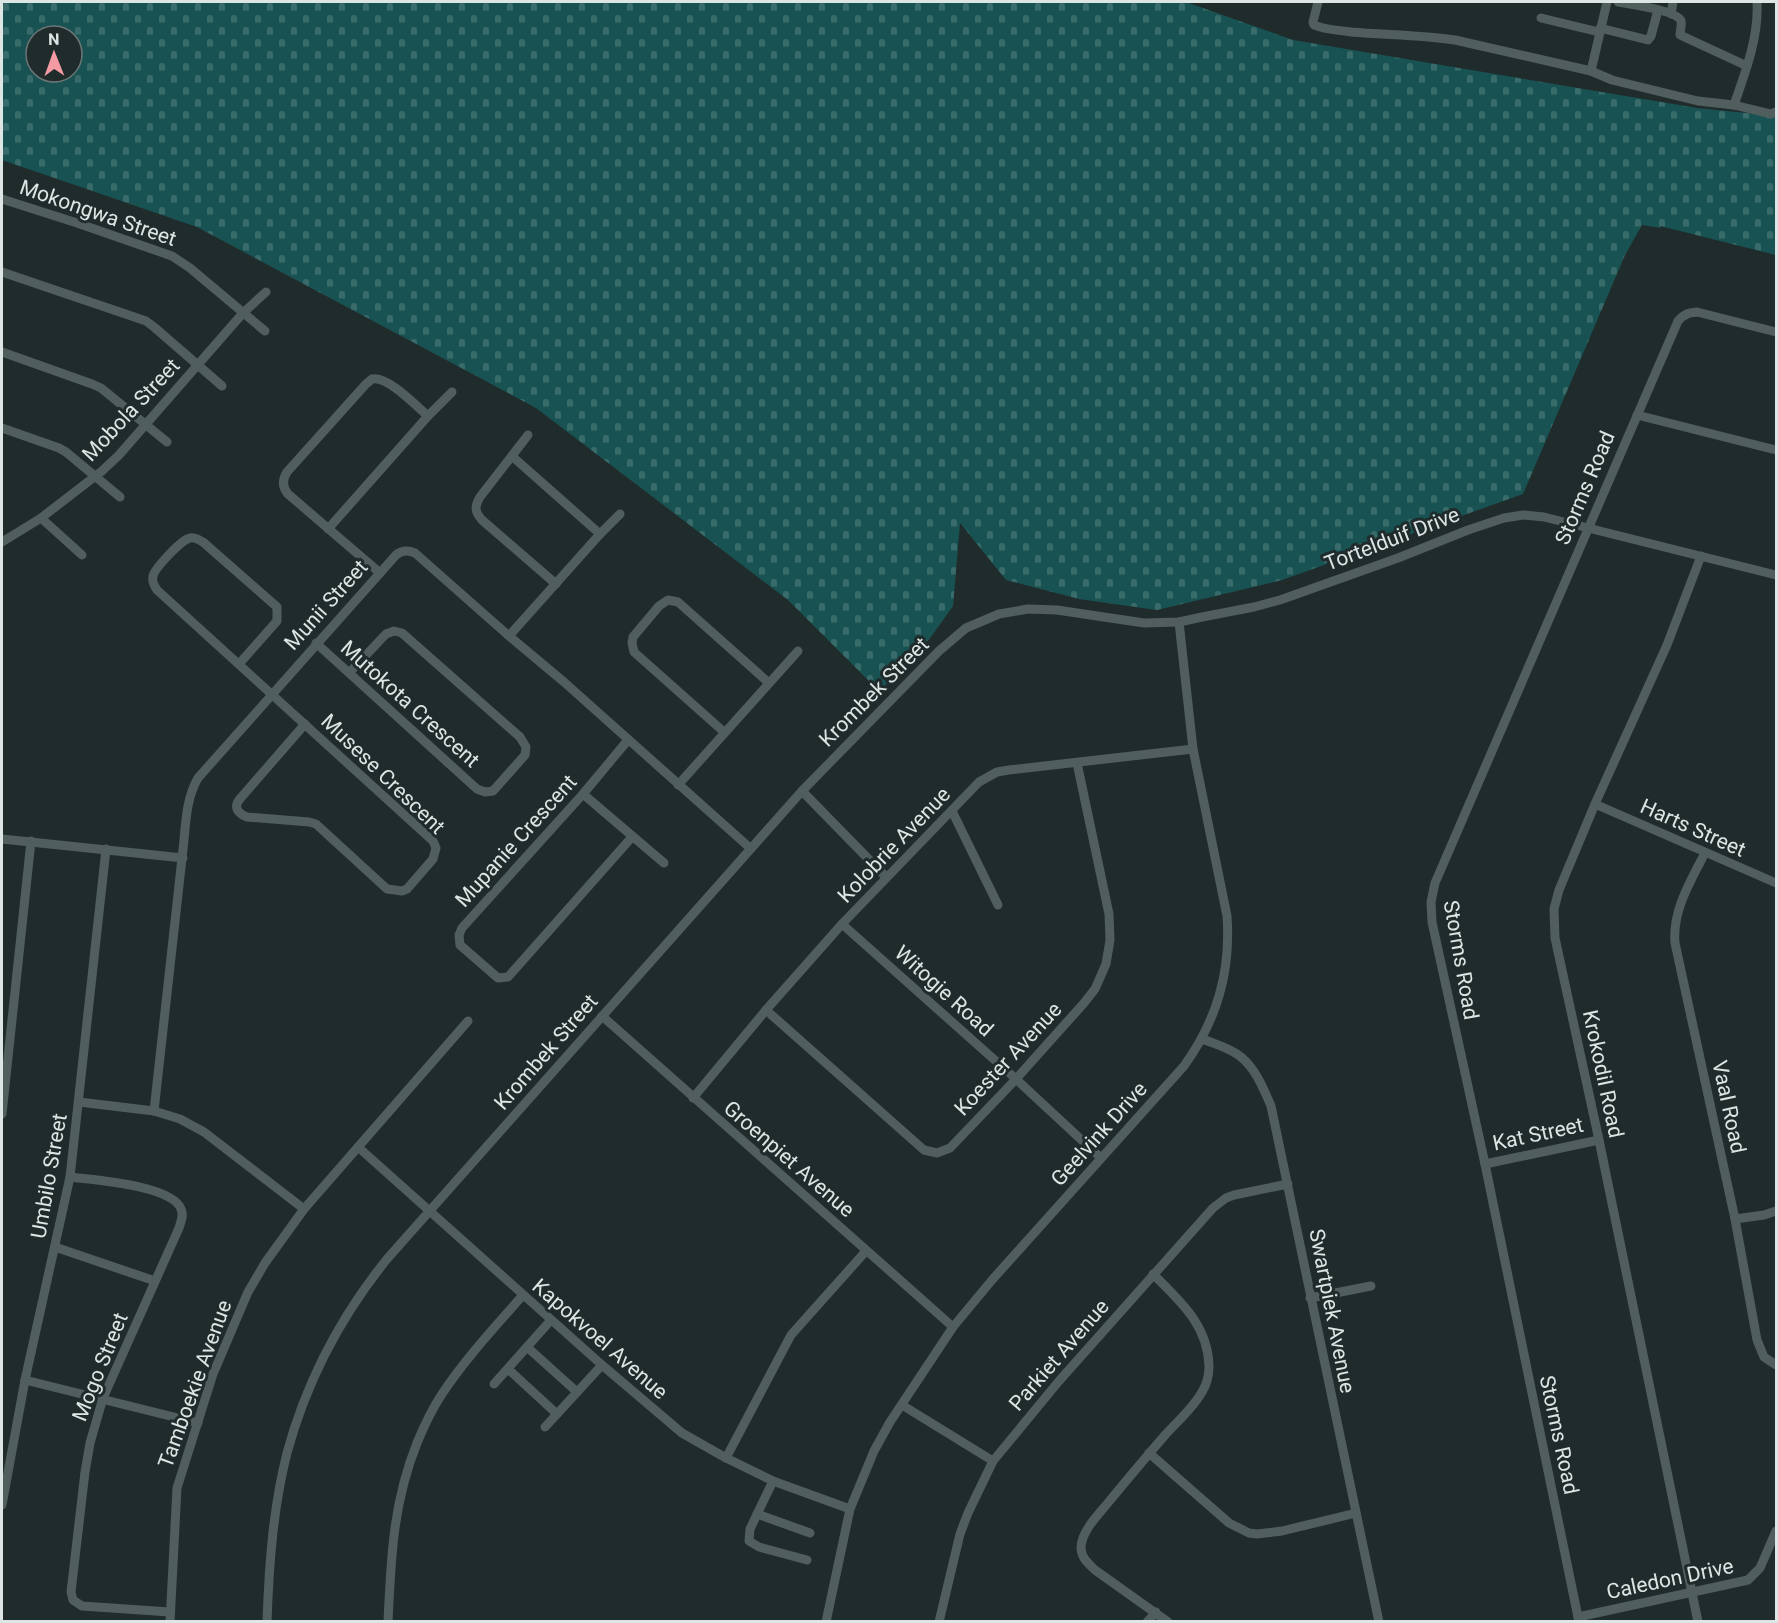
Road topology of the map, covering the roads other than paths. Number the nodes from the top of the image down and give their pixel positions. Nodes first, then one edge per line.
1 (1317, 2) edge
2 (1607, 2) edge
3 (1618, 2) edge
4 (1673, 2) edge
5 (1757, 2) edge
6 (1658, 10) junction
7 (1671, 14) junction
8 (1541, 18) dead end
9 (1600, 30) junction
10 (1747, 66) junction
11 (1591, 71) junction
12 (1734, 105) junction
13 (1776, 114) edge
14 (2, 199) edge
15 (2, 272) edge
16 (266, 292) dead end
17 (243, 313) junction
18 (265, 331) dead end
19 (1776, 332) edge
20 (2, 352) edge
21 (197, 364) junction
22 (222, 386) dead end
23 (452, 392) dead end
24 (1637, 415) junction
25 (428, 416) junction
26 (145, 425) junction
27 (2, 428) edge
28 (528, 435) dead end
29 (167, 442) dead end
30 (1776, 450) edge
31 (513, 457) junction
32 (95, 476) junction
33 (120, 497) dead end
34 (620, 514) dead end
35 (40, 518) junction
36 (328, 529) junction
37 (1588, 529) junction
38 (600, 534) junction
39 (2, 542) edge
40 (82, 555) dead end
41 (1701, 556) junction
42 (380, 573) junction
43 (1776, 575) edge
44 (556, 584) junction
45 (1017, 610) joint
46 (1179, 622) junction
47 (508, 636) junction
48 (316, 643) junction
49 (798, 651) dead end
50 (240, 664) junction
51 (349, 673) junction
52 (769, 683) junction
53 (271, 693) junction
54 (305, 724) junction
55 (724, 732) junction
56 (628, 740) junction
57 (1193, 749) junction
58 (1077, 763) junction
59 (678, 784) junction
60 (802, 790) junction
61 (583, 794) junction
62 (1595, 804) junction
63 (951, 811) junction
64 (633, 837) junction
65 (2, 839) edge
66 (31, 841) junction
67 (750, 848) junction
68 (105, 849) junction
69 (1705, 853) junction
70 (183, 858) junction
71 (664, 863) dead end
72 (886, 877) junction
73 (1776, 883) edge
74 (998, 905) dead end
75 (842, 924) junction
76 (766, 1010) junction
77 (602, 1016) junction
78 (468, 1021) dead end
79 (1202, 1039) junction
80 (1016, 1079) junction
81 (2, 1094) edge
82 (693, 1098) junction
83 (79, 1102) junction
84 (154, 1111) junction
85 (2, 1114) edge
86 (1599, 1140) junction
87 (358, 1147) junction
88 (1101, 1158) junction
89 (1485, 1164) junction
90 (70, 1177) junction
91 (1288, 1184) junction
92 (304, 1209) junction
93 (430, 1211) junction
94 (1776, 1211) edge
95 (1735, 1219) junction
96 (55, 1246) junction
97 (866, 1251) junction
98 (1153, 1274) junction
99 (155, 1281) junction
100 (1371, 1286) dead end
101 (523, 1295) junction
102 (1310, 1298) junction
103 (551, 1320) junction
104 (953, 1327) junction
105 (527, 1347) junction
106 (602, 1365) junction
107 (1776, 1365) edge
108 (507, 1369) junction
109 (25, 1380) junction
110 (494, 1384) dead end
111 (577, 1392) junction
112 (103, 1398) junction
113 (902, 1405) junction
114 (557, 1414) junction
115 (198, 1423) junction
116 (545, 1427) dead end
117 (1149, 1453) junction
118 (6, 1457) edge
119 (726, 1458) junction
120 (993, 1461) junction
121 (773, 1481) junction
122 (2, 1505) edge
123 (850, 1509) junction
124 (757, 1514) junction
125 (1356, 1514) junction
126 (1776, 1531) edge
127 (810, 1533) dead end
128 (807, 1560) dead end
129 (1692, 1593) junction
130 (1156, 1612) junction
131 (170, 1617) edge
132 (1579, 1619) edge
133 (941, 1621) edge
134 (267, 1622) edge
135 (388, 1622) edge
136 (826, 1622) edge
137 (1147, 1622) edge
138 (1168, 1622) edge
139 (1379, 1622) edge
140 (1698, 1622) edge

1 - 11 street
2 - 9 street
3 - 6 street
4 - 7 street
5 - 10 street
6 - 7 street
6 - 9 street
7 - 10 street
8 - 9 street
9 - 11 street
10 - 12 street
11 - 12 street
12 - 13 street
14 - 17 street, Mokongwa Street
15 - 21 street
16 - 17 street, Mobola Street
17 - 18 street, Mokongwa Street
17 - 21 street, Mobola Street
19 - 24 street, Storms Road
20 - 26 street
21 - 22 street, Mobola Street
21 - 26 street, Mobola Street
23 - 25 street
24 - 30 street
24 - 37 street, Storms Road
25 - 36 street
25 - 36 street
26 - 29 street
26 - 32 street, Mobola Street
27 - 32 street
28 - 31 street
31 - 38 street
31 - 44 street
32 - 33 street
32 - 35 street, Mobola Street
34 - 38 street
35 - 39 street, Mobola Street
35 - 40 street
36 - 42 street
37 - 41 street, Tortelduif Drive
37 - 46 street, Tortelduif Drive
37 - 89 street, Storms Road
38 - 44 street
41 - 43 street, Tortelduif Drive
41 - 62 street, Krokodil Road
42 - 47 street, Munii Street
42 - 48 street, Munii Street
44 - 47 street
45 - 46 street, Tortelduif Drive
45 - 60 street, Krombek Street
46 - 57 street, Geelvink Drive
47 - 56 street, Munii Street
48 - 51 street, Mutokota Crescent
48 - 53 street, Munii Street
49 - 52 street
50 - 50 street, Musese Crescent
50 - 53 street, Musese Crescent
51 - 51 street, Mutokota Crescent
52 - 55 street
52 - 55 street
53 - 54 street, Musese Crescent
53 - 70 street, Munii Street
54 - 54 street, Musese Crescent
55 - 59 street
56 - 59 street, Munii Street
56 - 61 street, Mupanie Crescent
57 - 58 street, Kolobrie Avenue
57 - 79 street, Geelvink Drive
58 - 63 street, Kolobrie Avenue
58 - 80 street, Koester Avenue
59 - 67 street, Munii Street
60 - 67 street, Krombek Street
60 - 72 street
61 - 64 street
61 - 64 street, Mupanie Crescent
62 - 69 street, Harts Street
62 - 86 street, Krokodil Road
63 - 72 street, Kolobrie Avenue
63 - 74 street
64 - 71 street
65 - 66 street
66 - 68 street
66 - 81 street
67 - 77 street, Krombek Street
68 - 70 street
68 - 83 street, Umbilo Street
69 - 73 street, Harts Street
69 - 95 street, Vaal Road
70 - 84 street, Munii Street
72 - 75 street, Kolobrie Avenue
75 - 76 street, Kolobrie Avenue
75 - 80 street, Witogie Road
76 - 80 street, Koester Avenue
76 - 82 street, Kolobrie Avenue
77 - 82 street, Groenpiet Avenue
77 - 93 street, Krombek Street
78 - 87 street, Tamboekie Avenue
79 - 88 street, Geelvink Drive
79 - 91 street, Swartpiek Avenue
80 - 88 street, Witogie Road
81 - 85 street
82 - 97 street, Groenpiet Avenue
83 - 84 street
83 - 90 street, Umbilo Street
84 - 92 street
86 - 89 street, Kat Street
86 - 129 street, Krokodil Road
87 - 92 street, Tamboekie Avenue
87 - 93 street, Kapokvoel Avenue
88 - 104 street, Geelvink Drive
89 - 132 street, Storms Road
90 - 96 street, Umbilo Street
90 - 99 street, Mogo Street
91 - 98 street, Parkiet Avenue
91 - 102 street, Swartpiek Avenue
92 - 115 street, Tamboekie Avenue
93 - 101 street, Kapokvoel Avenue
93 - 134 street, Krombek Street
94 - 95 street
95 - 107 street, Vaal Road
96 - 99 street
96 - 109 street, Umbilo Street
97 - 104 street, Groenpiet Avenue
97 - 119 street
98 - 117 street
98 - 120 street, Parkiet Avenue
99 - 112 street, Mogo Street
100 - 102 street
101 - 103 street, Kapokvoel Avenue
101 - 135 street
102 - 125 street, Swartpiek Avenue
103 - 105 street
103 - 106 street, Kapokvoel Avenue
104 - 113 street, Geelvink Drive
105 - 108 street
105 - 111 street
106 - 111 street
106 - 119 street, Kapokvoel Avenue
108 - 110 street
108 - 114 street
109 - 112 street
109 - 118 street, Umbilo Street
111 - 114 street
112 - 115 street
112 - 131 street, Mogo Street
113 - 120 street
113 - 123 street, Geelvink Drive
114 - 116 street
115 - 131 street, Tamboekie Avenue
117 - 125 street
117 - 130 street
118 - 122 street, Umbilo Street
119 - 121 street, Kapokvoel Avenue
120 - 133 street, Parkiet Avenue
121 - 123 street, Kapokvoel Avenue
121 - 124 street
123 - 136 street, Geelvink Drive
124 - 127 street
124 - 128 street
125 - 139 street, Swartpiek Avenue
126 - 129 street, Caledon Drive
129 - 132 street, Caledon Drive
129 - 140 street, Krokodil Road
130 - 137 street
130 - 138 street

